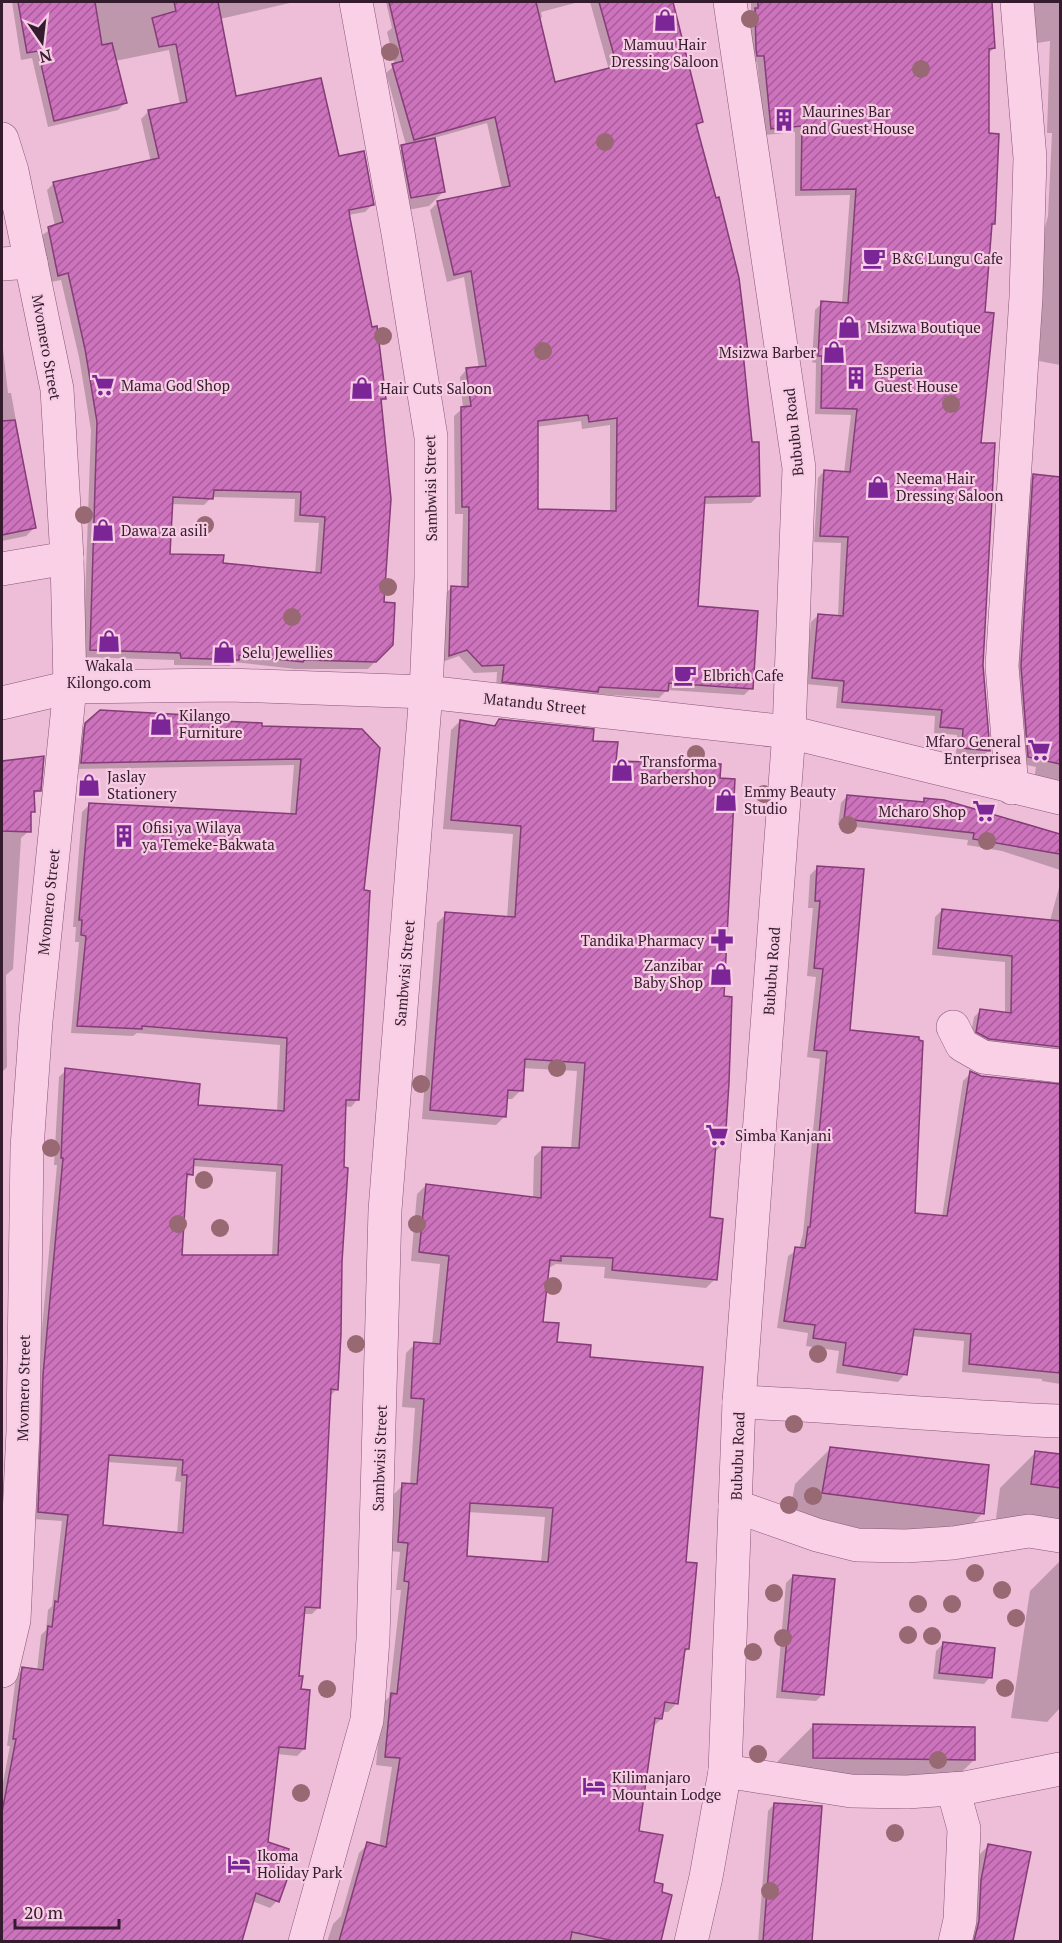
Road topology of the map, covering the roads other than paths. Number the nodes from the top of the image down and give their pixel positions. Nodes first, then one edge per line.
1 (356, 2) edge
2 (730, 2) edge
3 (1017, 2) edge
4 (2, 139) edge
5 (16, 263) edge
6 (67, 558) junction
7 (2, 569) edge
8 (70, 687) junction
9 (426, 692) junction
10 (2, 703) edge
11 (789, 732) junction
12 (1012, 788) junction
13 (1060, 798) edge
14 (953, 1027) dead end
15 (1060, 1066) edge
16 (739, 1402) junction
17 (1060, 1421) edge
18 (735, 1506) junction
19 (1060, 1536) edge
20 (2, 1671) edge
21 (1060, 1769) edge
22 (725, 1771) junction
23 (953, 1789) junction
24 (305, 1941) edge
25 (691, 1941) edge
26 (955, 1941) edge

1 - 9 street, Sambwisi Street
2 - 11 street, Bububu Road
3 - 12 street
4 - 5 street, Mvomero Street
5 - 6 street, Mvomero Street
6 - 7 street
6 - 8 street, Mvomero Street
8 - 9 street, Matandu Street
8 - 10 street, Matandu Street
8 - 20 street, Mvomero Street
9 - 11 street, Matandu Street
9 - 24 street, Sambwisi Street
11 - 12 street, Matandu Street
11 - 16 street, Bububu Road
12 - 13 street, Matandu Street
14 - 15 street
16 - 17 street
16 - 18 street, Bububu Road
18 - 19 street
18 - 22 street, Bububu Road
21 - 23 street
22 - 23 street
22 - 25 street, Bububu Road
23 - 26 street

